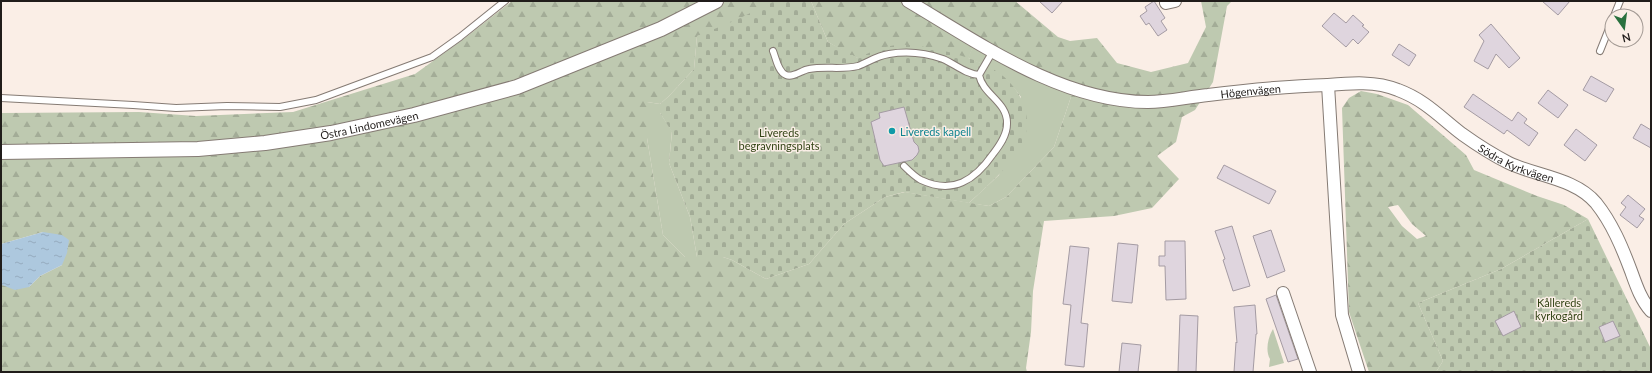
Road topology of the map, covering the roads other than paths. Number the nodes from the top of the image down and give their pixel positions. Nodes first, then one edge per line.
1 (505, 1) edge
2 (716, 1) edge
3 (908, 1) edge
4 (1604, 41) edge
5 (993, 51) junction
6 (1600, 51) dead end
7 (773, 52) dead end
8 (979, 75) junction
9 (1328, 85) junction
10 (1, 98) edge
11 (1, 152) edge
12 (904, 166) dead end
13 (1284, 293) dead end
14 (1650, 310) edge
15 (1310, 372) edge
16 (1359, 372) edge

1 - 10 lane
2 - 11 street, Östra Lindomevägen
3 - 5 street, Högenvägen
4 - 6 lane
5 - 8 lane
5 - 9 street, Högenvägen
7 - 8 lane
8 - 12 lane
9 - 14 street, Södra Kyrkvägen
9 - 16 street
13 - 15 street

